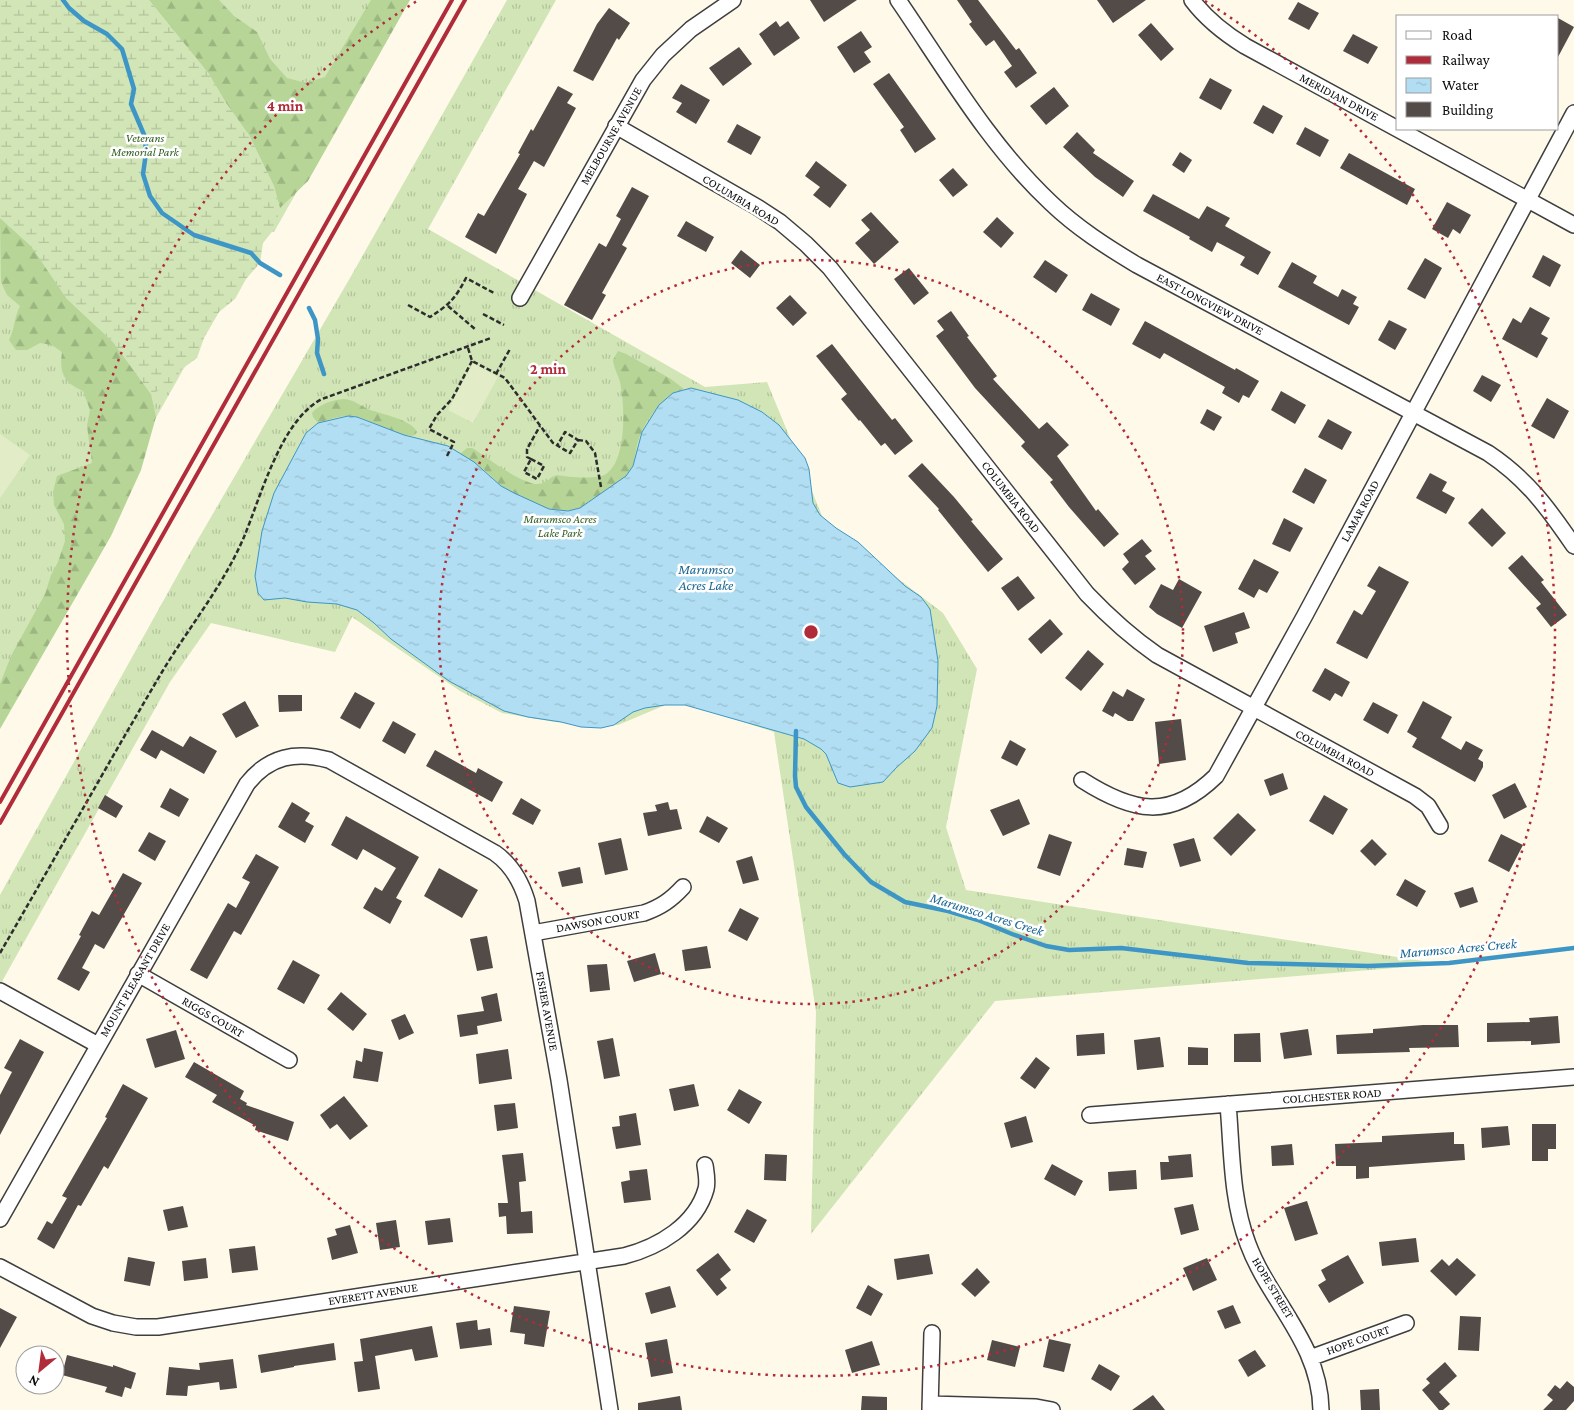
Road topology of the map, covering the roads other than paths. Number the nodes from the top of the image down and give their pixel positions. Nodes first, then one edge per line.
1 (733, 0) edge
2 (898, 0) edge
3 (1192, 0) edge
4 (1574, 113) edge
5 (616, 126) junction
6 (1396, 128) edge
7 (1400, 130) edge
8 (1527, 199) junction
9 (1574, 225) edge
10 (520, 298) dead end
11 (1413, 412) junction
12 (1574, 546) edge
13 (1253, 709) junction
14 (287, 757) joint
15 (1082, 780) dead end
16 (1440, 826) dead end
17 (684, 886) dead end
18 (533, 933) junction
19 (138, 974) junction
20 (0, 990) edge
21 (98, 1045) junction
22 (288, 1060) dead end
23 (1574, 1077) edge
24 (1228, 1104) junction
25 (1090, 1114) dead end
26 (705, 1165) dead end
27 (0, 1219) edge
28 (587, 1261) junction
29 (0, 1267) edge
30 (1406, 1322) dead end
31 (932, 1333) dead end
32 (1310, 1358) junction
33 (930, 1407) edge
34 (610, 1410) edge
35 (1052, 1410) edge
36 (1321, 1410) edge

1 - 5 street, MELBOURNE AVENUE
2 - 11 street, EAST LONGVIEW DRIVE
3 - 6 street, MERIDIAN DRIVE
4 - 8 street, LAMAR ROAD
5 - 10 street, MELBOURNE AVENUE
5 - 13 street, COLUMBIA ROAD
7 - 8 street, MERIDIAN DRIVE
8 - 9 street, MERIDIAN DRIVE
8 - 11 street, LAMAR ROAD
11 - 12 street, EAST LONGVIEW DRIVE
11 - 13 street, LAMAR ROAD
13 - 15 street, LAMAR ROAD
13 - 16 street, COLUMBIA ROAD
14 - 18 street, FISHER AVENUE
14 - 19 street, MOUNT PLEASANT DRIVE
17 - 18 street, DAWSON COURT
18 - 28 street, FISHER AVENUE
19 - 21 street, MOUNT PLEASANT DRIVE
19 - 22 street, RIGGS COURT
20 - 21 street
21 - 27 street, MOUNT PLEASANT DRIVE
23 - 24 street, COLCHESTER ROAD
24 - 25 street, COLCHESTER ROAD
24 - 32 street, HOPE STREET
26 - 28 street, EVERETT AVENUE
28 - 29 street, EVERETT AVENUE
28 - 34 street, FISHER AVENUE
30 - 32 street, HOPE COURT
31 - 33 street
32 - 36 street, HOPE STREET
33 - 35 street

